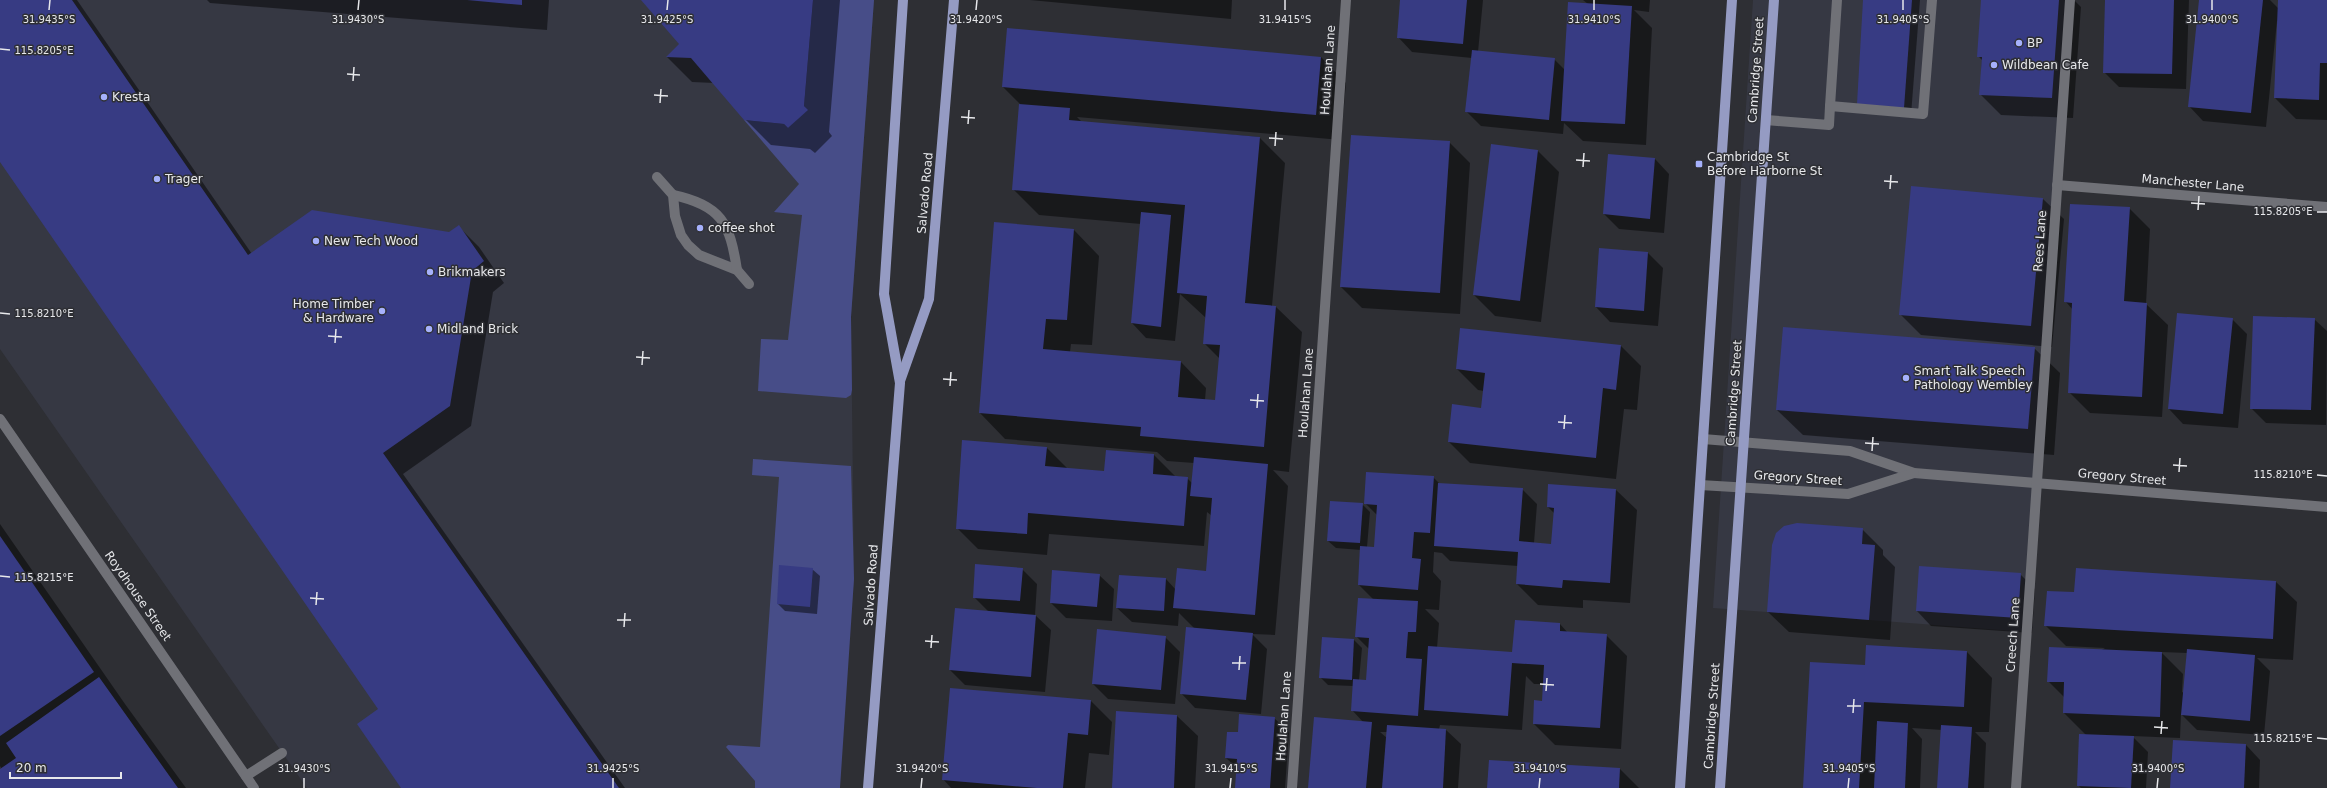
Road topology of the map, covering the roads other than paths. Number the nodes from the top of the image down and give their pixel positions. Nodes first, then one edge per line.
1 (903, 0) edge
2 (954, 0) edge
3 (1346, 0) edge
4 (1732, 0) edge
5 (1774, 0) edge
6 (1837, 0) edge
7 (1932, 0) edge
8 (2070, 0) edge
9 (1830, 106) junction
10 (1766, 120) junction
11 (657, 177) dead end
12 (2057, 185) junction
13 (673, 194) junction
14 (2327, 207) edge
15 (737, 270) junction
16 (749, 284) dead end
17 (900, 383) junction
18 (0, 419) edge
19 (1703, 439) junction
20 (1743, 443) junction
21 (1914, 473) junction
22 (2037, 483) junction
23 (1700, 485) junction
24 (1740, 487) junction
25 (2327, 507) edge
26 (282, 752) dead end
27 (246, 776) junction
28 (254, 788) edge
29 (868, 788) edge
30 (1292, 788) edge
31 (1680, 788) edge
32 (1720, 788) edge
33 (2016, 788) edge

1 - 17 main road, Salvado Road
2 - 17 main road, Salvado Road
3 - 30 street, Houlahan Lane
4 - 19 main road
5 - 10 main road, Cambridge Street
6 - 9 street
7 - 9 street
8 - 12 street, Rees Lane
9 - 10 street
10 - 20 main road, Cambridge Street
11 - 13 street
12 - 14 street, Manchester Lane
12 - 22 street, Rees Lane
13 - 15 street
13 - 15 street
15 - 16 street
17 - 29 main road, Salvado Road
18 - 27 street, Roydhouse Street
19 - 20 street, Gregory Street
19 - 23 main road
20 - 21 street, Gregory Street
20 - 24 main road, Cambridge Street
21 - 22 street, Gregory Street
21 - 24 street, Gregory Street
22 - 25 street, Gregory Street
22 - 33 street, Creech Lane
23 - 24 street, Gregory Street
23 - 31 main road
24 - 32 main road, Cambridge Street
26 - 27 street
27 - 28 street, Roydhouse Street

